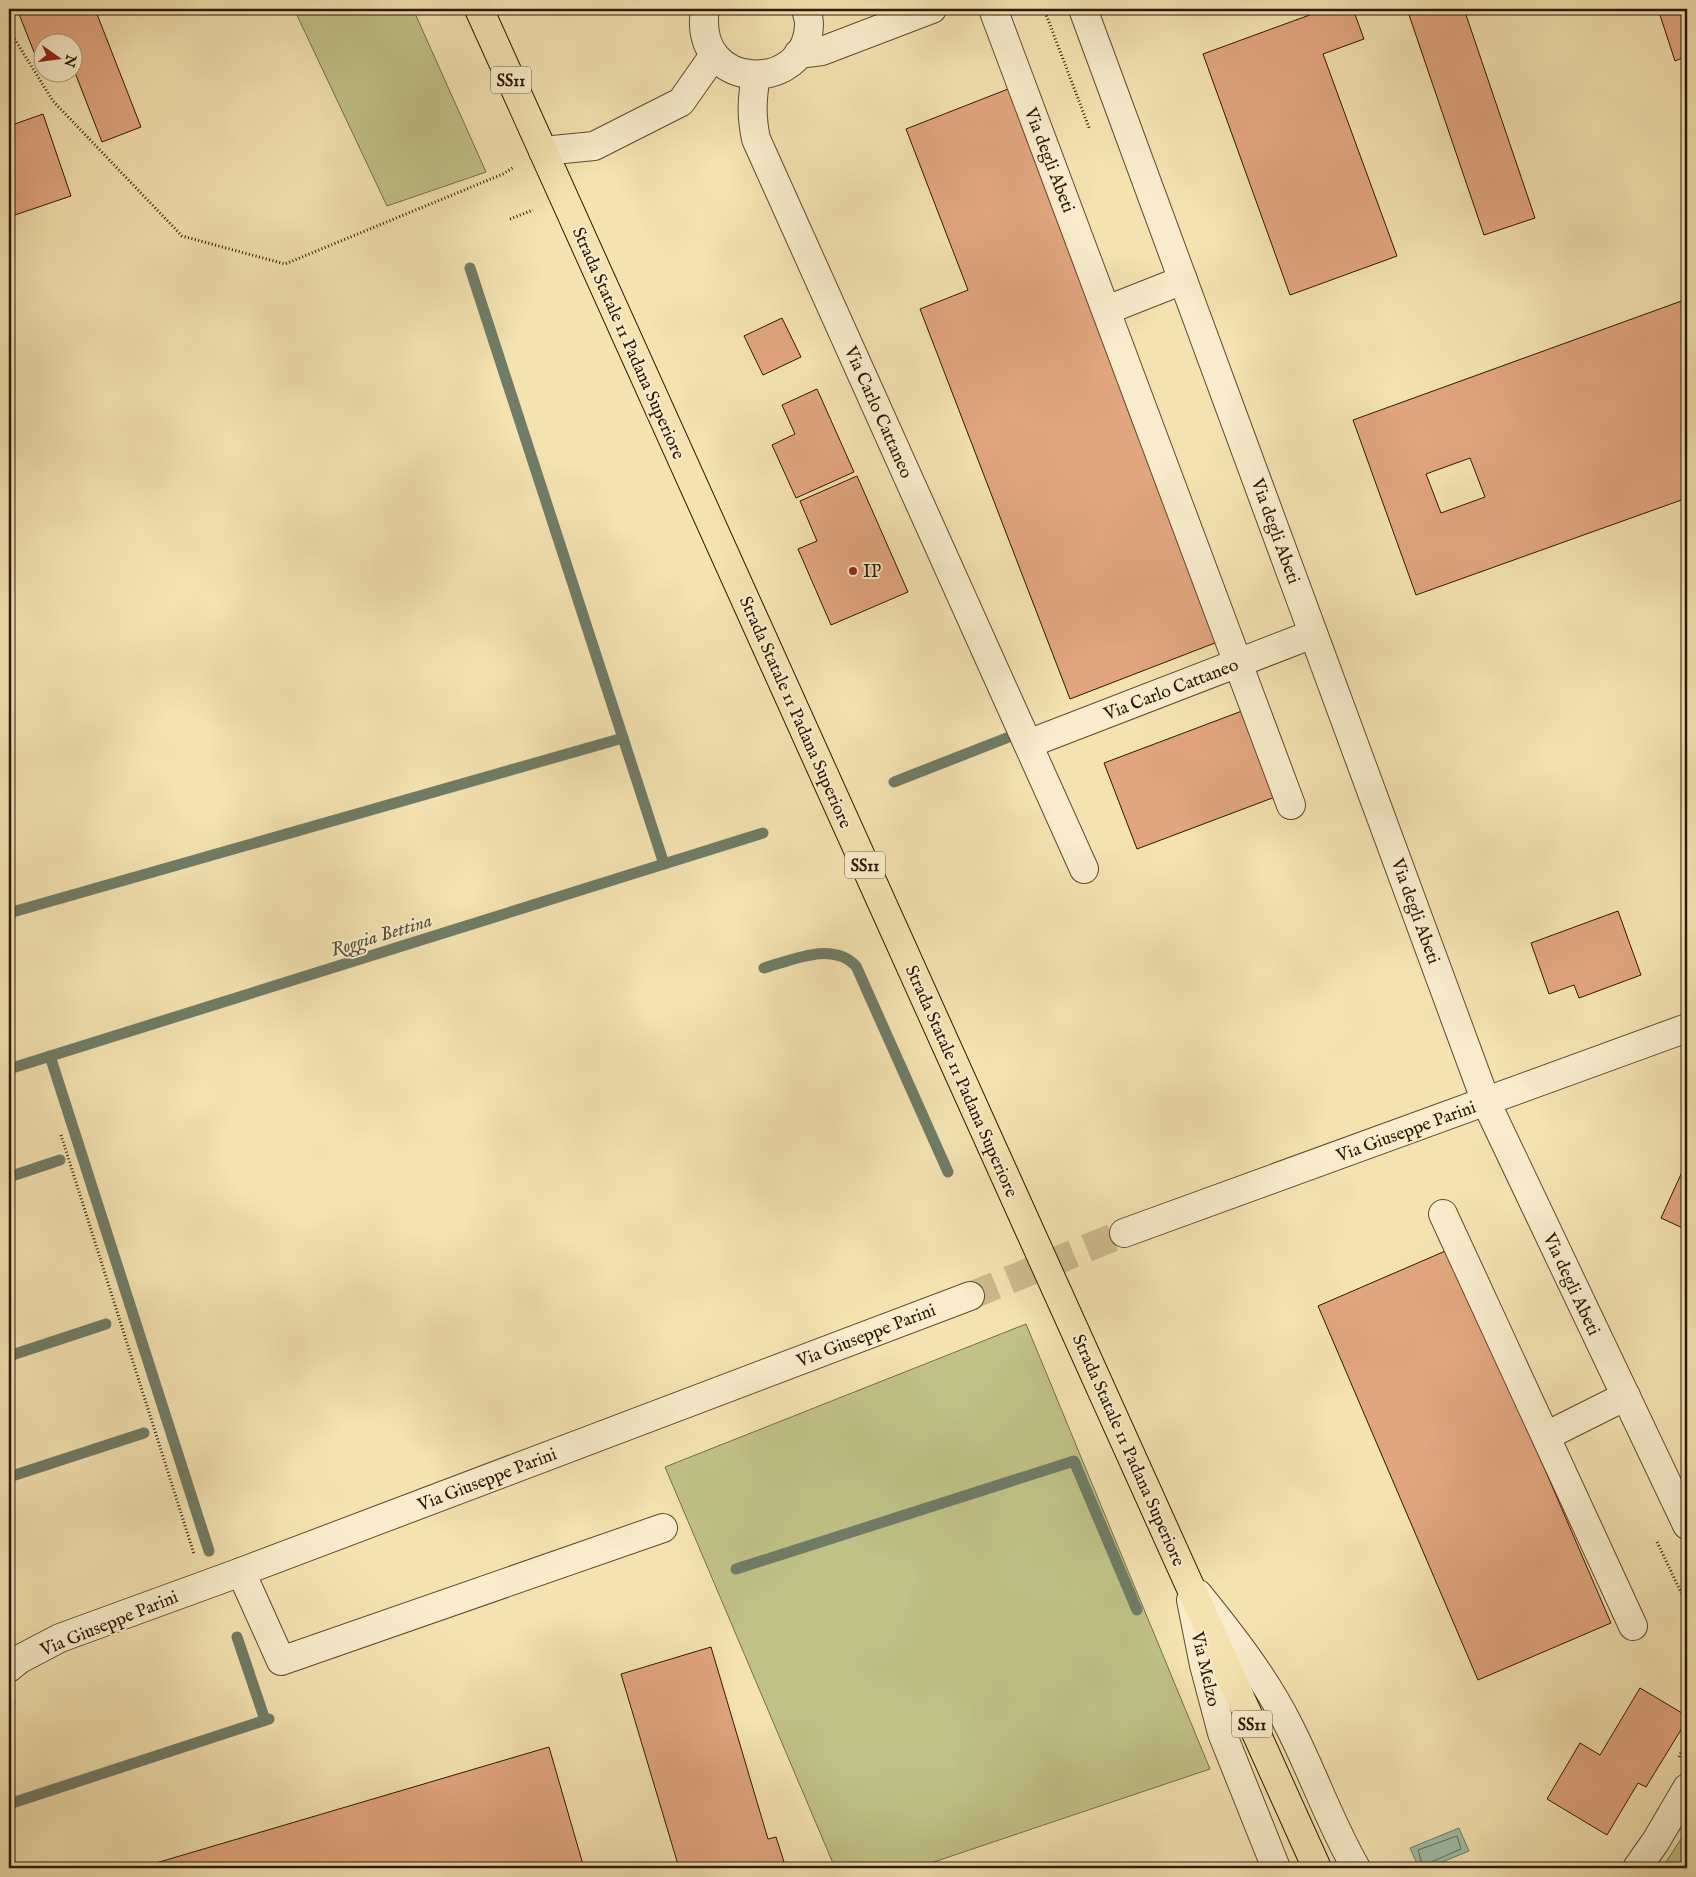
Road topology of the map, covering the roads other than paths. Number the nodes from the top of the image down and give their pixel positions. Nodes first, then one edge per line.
1 (479, 9) edge
2 (704, 9) edge
3 (806, 9) edge
4 (932, 9) edge
5 (993, 9) edge
6 (1083, 9) edge
7 (798, 54) junction
8 (714, 55) junction
9 (756, 75) junction
10 (543, 151) junction
11 (1183, 280) junction
12 (1106, 310) junction
13 (1314, 634) junction
14 (1238, 663) junction
15 (1028, 744) junction
16 (1291, 805) dead end
17 (1084, 869) dead end
18 (1687, 1028) edge
19 (1486, 1102) junction
20 (1443, 1214) dead end
21 (1124, 1233) tunnel mouth
22 (970, 1296) tunnel mouth
23 (1626, 1396) junction
24 (1546, 1436) junction
25 (1687, 1525) edge
26 (663, 1528) dead end
27 (241, 1572) junction
28 (1187, 1579) junction
29 (1633, 1626) dead end
30 (9, 1668) edge
31 (1687, 1788) edge
32 (1276, 1868) edge
33 (1317, 1868) edge
34 (1356, 1868) edge
35 (1637, 1868) edge

1 - 10 main road, Strada Statale 11 Padana Superiore / SS11
2 - 8 street
3 - 7 street
4 - 7 street
5 - 12 street, Via degli Abeti
6 - 11 street, Via degli Abeti
7 - 9 street
8 - 9 street
8 - 10 street
9 - 15 street, Via Carlo Cattaneo
10 - 28 main road, Strada Statale 11 Padana Superiore / SS11
11 - 12 street
11 - 13 street, Via degli Abeti
12 - 14 street, Via degli Abeti
13 - 14 street, Via Carlo Cattaneo
13 - 19 street, Via degli Abeti
14 - 15 street, Via Carlo Cattaneo
14 - 16 street, Via degli Abeti
15 - 17 street, Via Carlo Cattaneo
18 - 19 street, Via Giuseppe Parini
19 - 21 street, Via Giuseppe Parini
19 - 23 street, Via degli Abeti
20 - 24 street
22 - 27 street, Via Giuseppe Parini
23 - 24 street
23 - 25 street, Via degli Abeti
24 - 29 street
26 - 27 street
27 - 30 street, Via Giuseppe Parini
28 - 32 street, Via Melzo
28 - 33 main road, SS11
28 - 34 street
31 - 35 street

